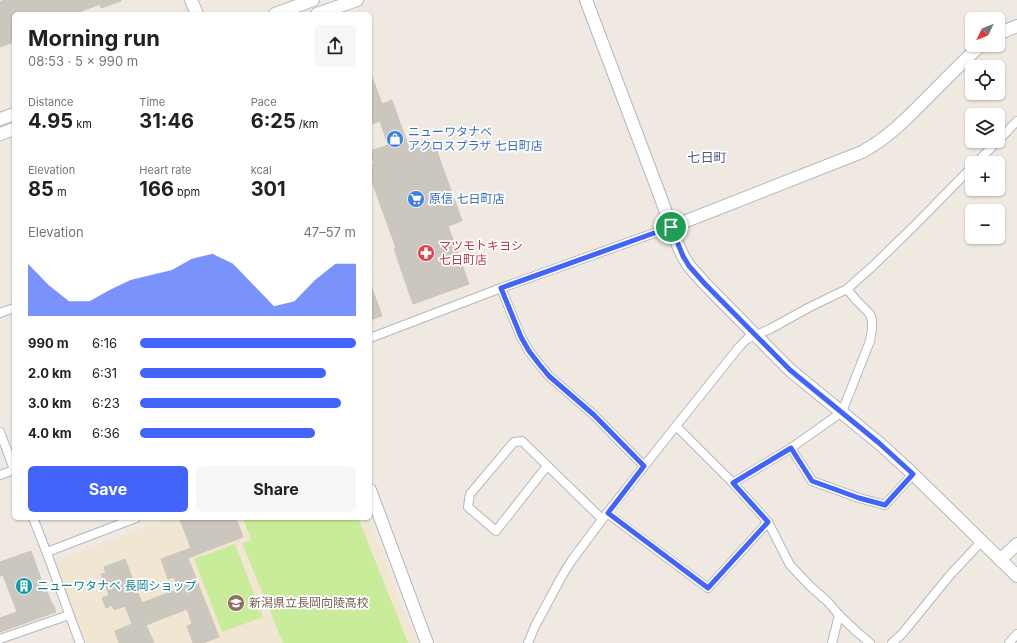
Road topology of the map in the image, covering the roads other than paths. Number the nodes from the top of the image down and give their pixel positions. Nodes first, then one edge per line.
1 (192, 0) edge
2 (313, 0) edge
3 (357, 0) edge
4 (586, 0) edge
5 (196, 12) edge
6 (280, 12) edge
7 (323, 12) edge
8 (1017, 26) edge
9 (1005, 31) edge
10 (973, 52) edge
11 (12, 115) edge
12 (0, 119) edge
13 (1017, 121) edge
14 (12, 131) edge
15 (0, 134) edge
16 (1005, 134) edge
17 (991, 148) edge
18 (983, 156) edge
19 (965, 174) edge
20 (671, 227) junction
21 (501, 288) junction
22 (847, 289) junction
23 (12, 309) edge
24 (0, 313) edge
25 (755, 335) junction
26 (372, 337) edge
27 (842, 412) junction
28 (676, 426) junction
29 (0, 432) edge
30 (791, 448) junction
31 (12, 465) edge
32 (547, 466) junction
33 (644, 466) junction
34 (12, 471) edge
35 (913, 474) junction
36 (0, 475) edge
37 (733, 483) junction
38 (372, 495) edge
39 (605, 516) junction
40 (34, 520) edge
41 (131, 520) edge
42 (768, 522) junction
43 (981, 542) junction
44 (1017, 544) edge
45 (47, 552) junction
46 (1000, 560) junction
47 (1017, 576) edge
48 (69, 615) junction
49 (839, 615) junction
50 (1017, 634) edge
51 (0, 639) edge
52 (80, 643) edge
53 (427, 643) edge
54 (528, 643) edge
55 (832, 643) edge
56 (870, 643) edge
57 (892, 643) edge
58 (1009, 643) edge

1 - 5 street
2 - 6 street
3 - 7 street
4 - 20 street
8 - 9 street
10 - 20 street
11 - 12 street
13 - 16 street
14 - 15 street
17 - 18 street
19 - 22 street
20 - 21 street
20 - 25 street
21 - 26 street
21 - 33 street
22 - 25 street
22 - 27 street
23 - 24 street
25 - 27 street
25 - 28 street
27 - 30 street
27 - 35 street
28 - 33 street
28 - 37 street
29 - 31 street
30 - 35 street
30 - 37 street
32 - 32 street
32 - 39 street
33 - 39 street
34 - 36 street
35 - 43 street
37 - 42 street
38 - 53 street
39 - 42 street
39 - 54 street
40 - 45 street
41 - 45 street
42 - 49 street
43 - 46 street
43 - 57 street
44 - 46 street
45 - 48 street
46 - 47 street
48 - 51 street
48 - 52 street
49 - 55 street
49 - 56 street
50 - 58 street

